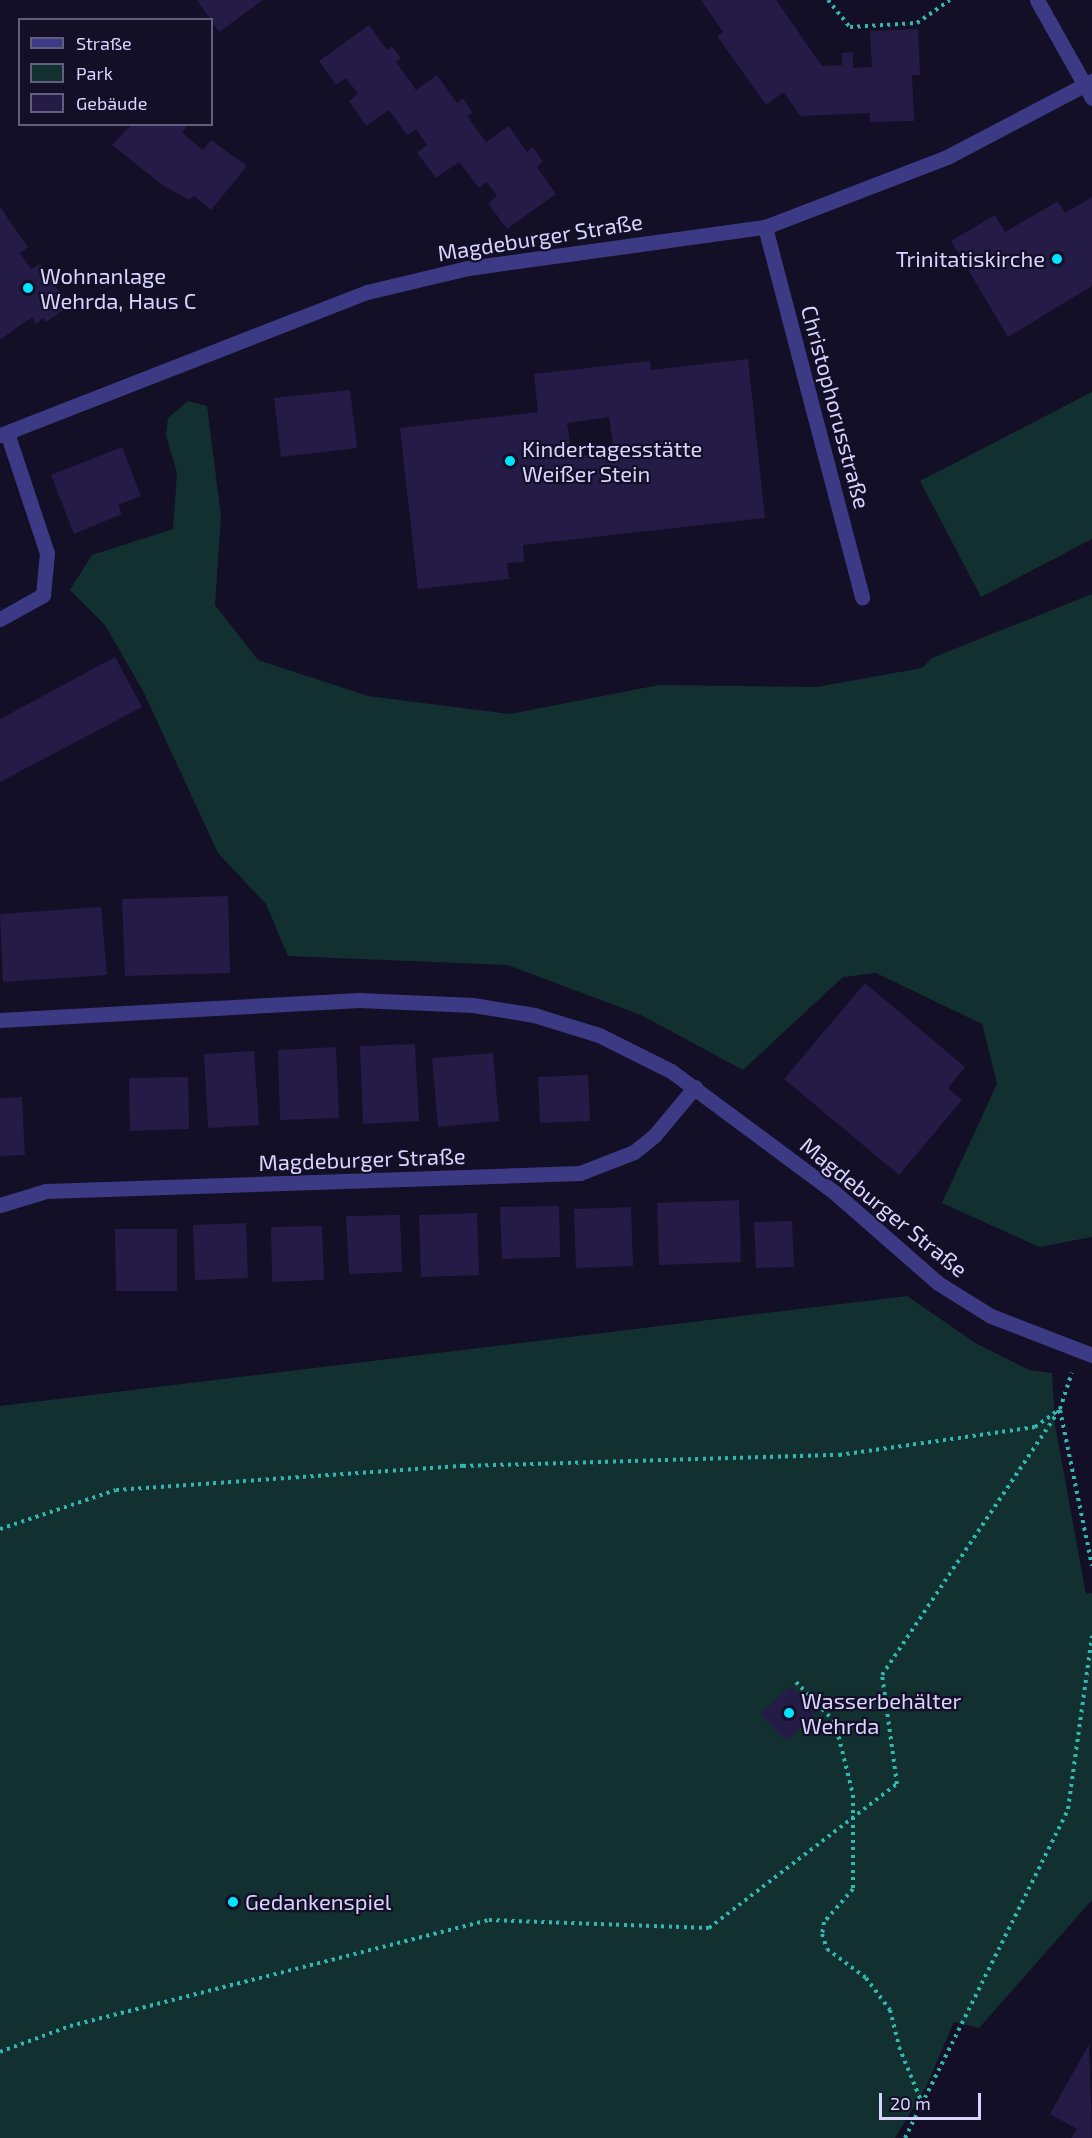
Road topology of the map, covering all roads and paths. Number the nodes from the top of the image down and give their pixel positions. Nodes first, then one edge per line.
1 (828, 0) edge
2 (950, 0) edge
3 (1037, 0) edge
4 (1090, 88) edge
5 (765, 227) junction
6 (3, 434) edge
7 (862, 598) dead end
8 (0, 618) edge
9 (0, 1020) edge
10 (695, 1087) junction
11 (0, 1205) edge
12 (1086, 1353) edge
13 (1060, 1409) junction
14 (0, 1529) edge
15 (1092, 1566) edge
16 (1092, 1636) edge
17 (796, 1682) dead end
18 (851, 1820) junction
19 (0, 2052) edge
20 (924, 2108) junction
21 (905, 2138) edge

1 - 2 path
3 - 4 street
4 - 5 street, Magdeburger Straße
5 - 6 street, Magdeburger Straße
5 - 7 street, Christophorusstraße
6 - 8 street
9 - 10 street, Magdeburger Straße
10 - 11 street, Magdeburger Straße
10 - 12 street, Magdeburger Straße
12 - 13 path
13 - 14 path
13 - 15 path
13 - 18 path
16 - 20 path
17 - 18 path
18 - 19 path
18 - 20 path
20 - 21 path

